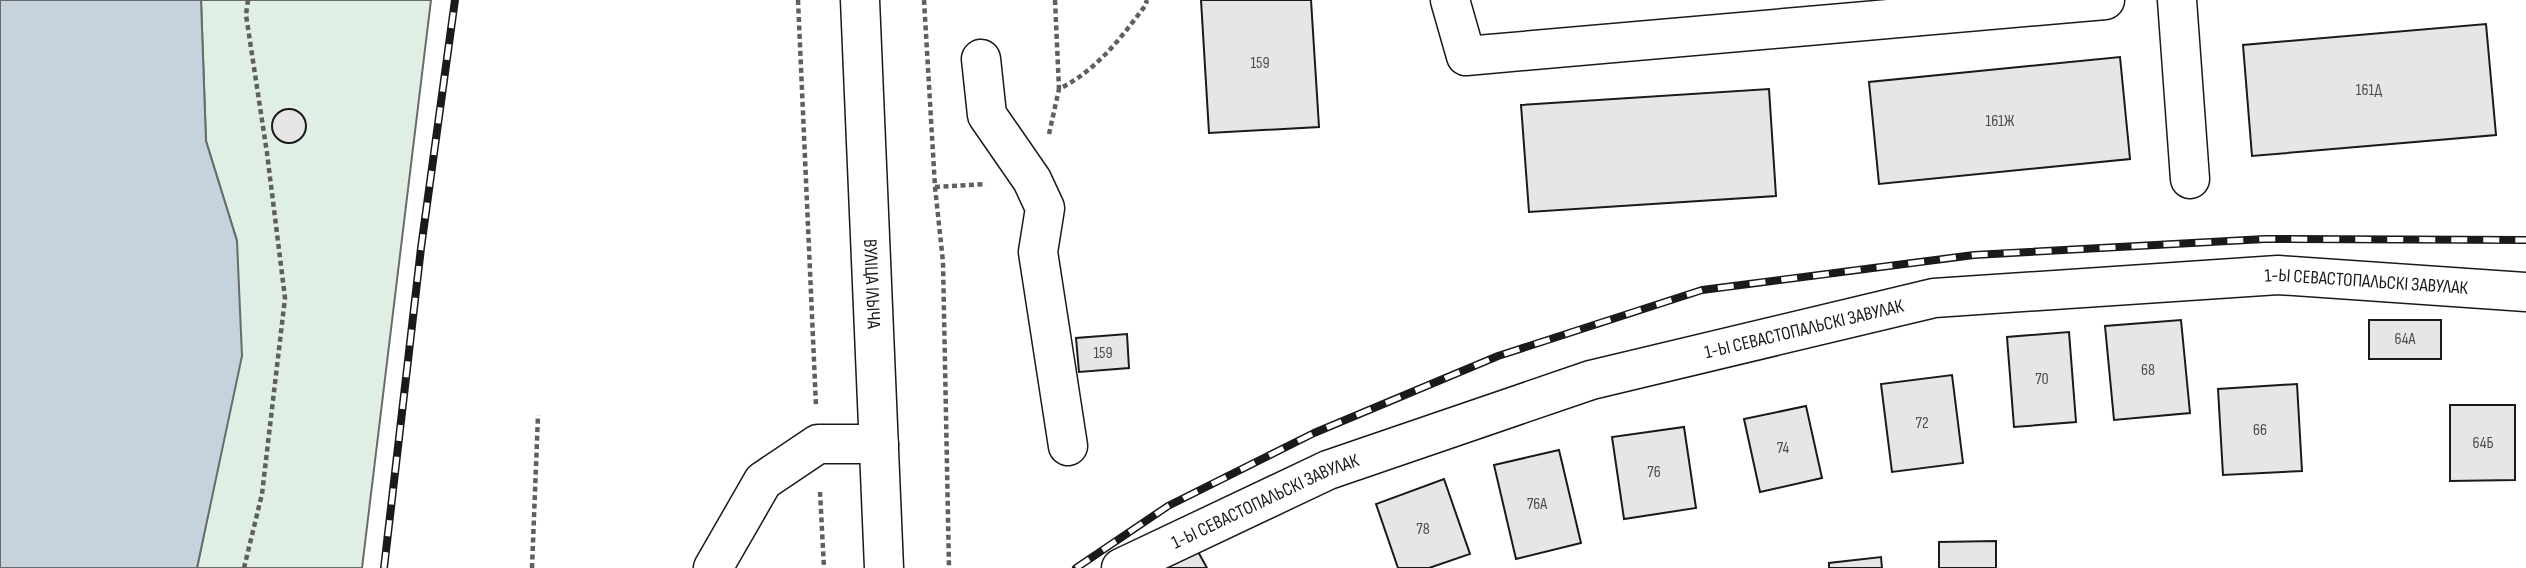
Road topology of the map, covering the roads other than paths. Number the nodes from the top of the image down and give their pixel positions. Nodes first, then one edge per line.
1 (860, 0) edge
2 (1450, 0) edge
3 (2105, 0) edge
4 (2177, 0) edge
5 (981, 59) dead end
6 (2190, 179) dead end
7 (2526, 292) edge
8 (879, 444) junction
9 (1068, 446) dead end
10 (713, 568) edge
11 (884, 568) edge
12 (1121, 568) edge

1 - 8 street, ВУЛІЦА ІЛЬІЧА
2 - 3 street
4 - 6 street
5 - 9 street
7 - 12 street, 1-Ы СЕВАСТОПАЛЬСКІ ЗАВУЛАК
8 - 10 street
8 - 11 street, ВУЛІЦА ІЛЬІЧА

